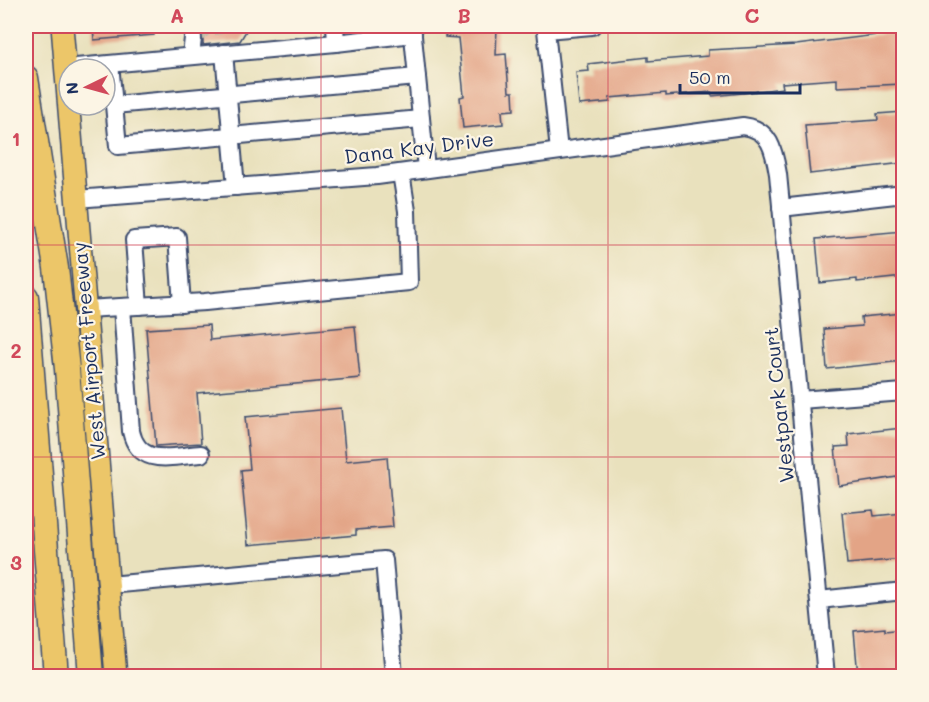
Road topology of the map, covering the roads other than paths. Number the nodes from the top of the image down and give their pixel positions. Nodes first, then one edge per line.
1 (62, 26) edge
2 (335, 26) edge
3 (592, 26) edge
4 (413, 30) edge
5 (193, 38) dead end
6 (336, 43) junction
7 (224, 53) junction
8 (191, 56) junction
9 (64, 57) edge
10 (117, 63) edge
11 (417, 77) junction
12 (26, 78) edge
13 (228, 95) junction
14 (117, 105) edge
15 (69, 117) edge
16 (115, 117) edge
17 (421, 119) junction
18 (765, 133) joint
19 (232, 136) junction
20 (559, 151) junction
21 (426, 170) junction
22 (401, 173) junction
23 (236, 187) junction
24 (903, 194) edge
25 (76, 199) junction
26 (781, 208) junction
27 (26, 297) edge
28 (183, 304) junction
29 (130, 307) junction
30 (86, 309) junction
31 (903, 392) edge
32 (800, 400) junction
33 (201, 454) dead end
34 (109, 585) junction
35 (903, 591) edge
36 (819, 600) junction
37 (56, 676) edge
38 (91, 676) edge
39 (116, 676) edge
40 (394, 676) edge
41 (826, 676) edge

1 - 9 main road, West Airport Freeway
2 - 6 street
3 - 20 street
4 - 6 street
4 - 11 street
5 - 8 street
6 - 7 street
7 - 8 street
7 - 13 street
8 - 10 street
11 - 13 street
11 - 17 street
12 - 38 highway
13 - 14 street
13 - 19 street
15 - 25 main road, West Airport Freeway
16 - 19 street
17 - 19 street
17 - 21 street
18 - 20 street, Dana Kay Drive
18 - 26 street, Westpark Court
19 - 23 street
20 - 21 street, Dana Kay Drive
21 - 22 street, Dana Kay Drive
22 - 23 street, Dana Kay Drive
22 - 28 street
23 - 25 street, Dana Kay Drive
24 - 26 street
25 - 30 main road, West Airport Freeway
26 - 32 street, Westpark Court
27 - 37 highway
28 - 29 street
28 - 29 street
29 - 30 street
29 - 33 street
30 - 34 main road, West Airport Freeway
31 - 32 street
32 - 36 street, Westpark Court
34 - 39 main road, West Airport Freeway
34 - 40 street
35 - 36 street
36 - 41 street, Westpark Court

